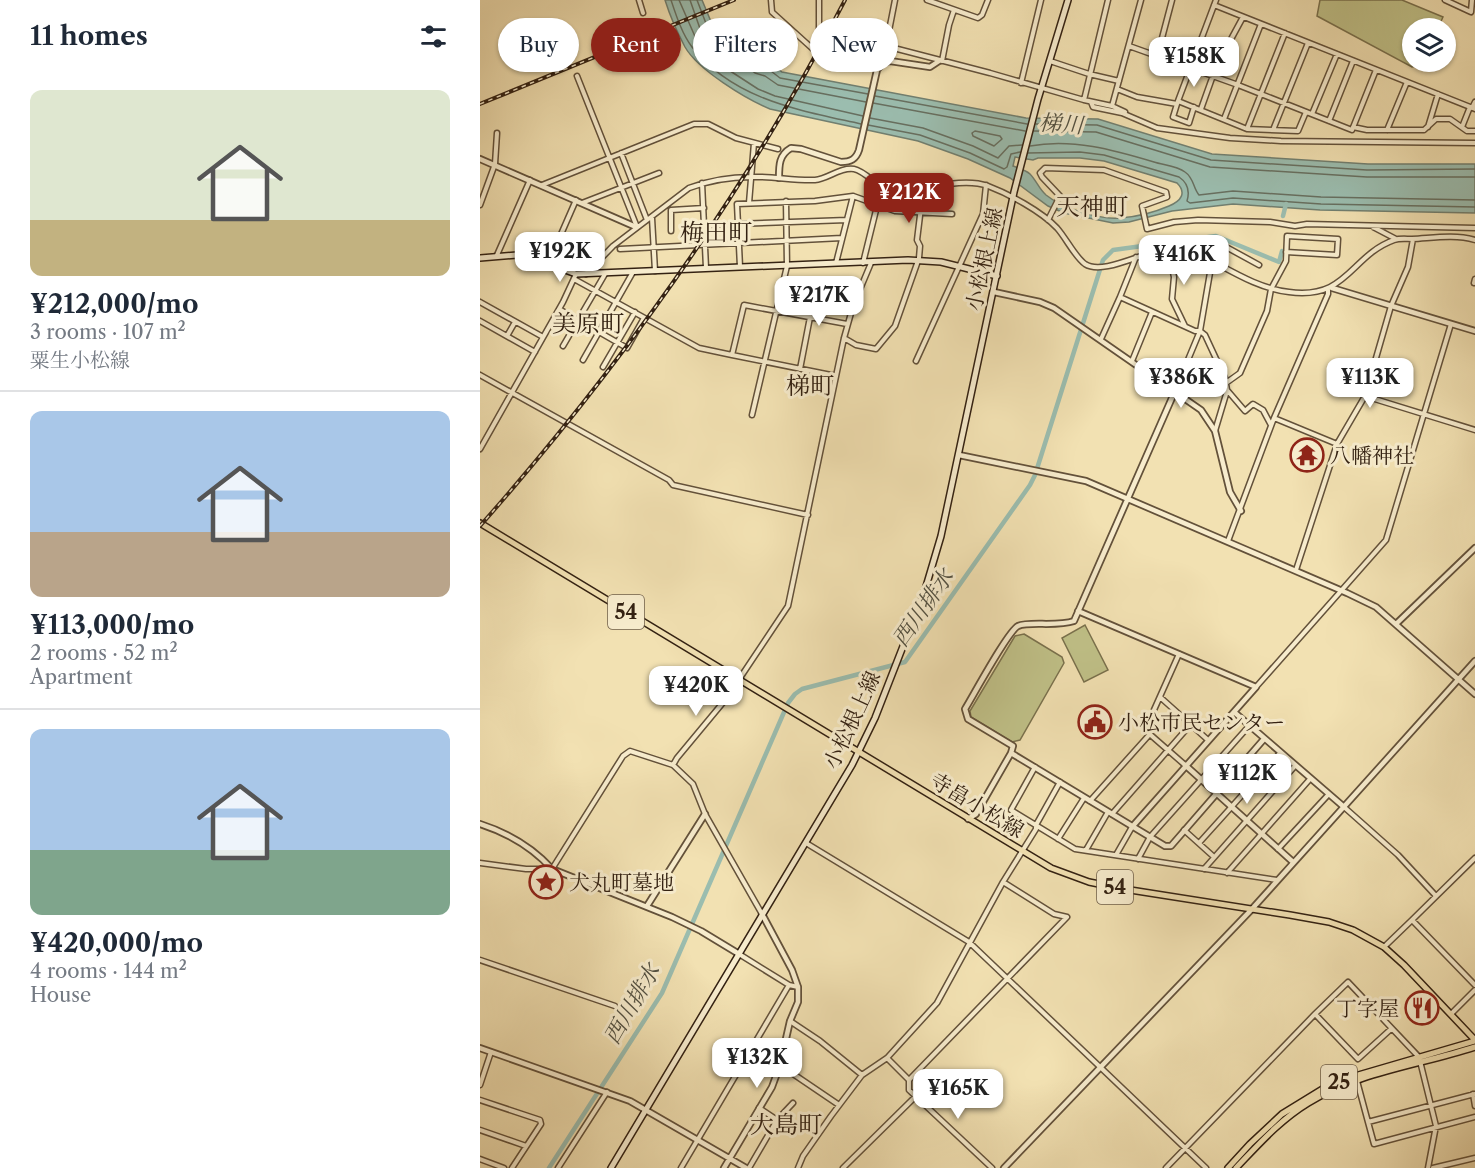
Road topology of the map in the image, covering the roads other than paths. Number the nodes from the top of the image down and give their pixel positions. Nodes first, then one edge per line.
1 (639, 0) edge
2 (771, 0) edge
3 (819, 0) edge
4 (895, 0) edge
5 (927, 0) edge
6 (988, 0) edge
7 (1041, 0) edge
8 (1068, 0) edge
9 (1108, 0) edge
10 (1141, 0) edge
11 (1172, 0) edge
12 (1445, 0) edge
13 (1472, 0) edge
14 (1215, 3) edge
15 (954, 10) junction
16 (643, 13) dead end
17 (1243, 17) junction
18 (819, 18) edge
19 (1261, 24) junction
20 (1285, 33) junction
21 (1308, 42) junction
22 (810, 46) edge
23 (1129, 46) junction
24 (1337, 54) junction
25 (1157, 57) junction
26 (940, 61) junction
27 (1050, 61) junction
28 (1353, 61) junction
29 (1189, 69) junction
30 (1376, 70) junction
31 (1089, 74) junction
32 (577, 76) dead end
33 (1212, 76) junction
34 (1119, 81) junction
35 (1407, 82) junction
36 (1021, 83) junction
37 (1238, 85) junction
38 (1042, 88) junction
39 (1117, 89) junction
40 (1261, 94) junction
41 (1438, 94) junction
42 (1084, 100) junction
43 (1091, 102) junction
44 (1177, 102) junction
45 (1475, 102) edge
46 (1284, 103) junction
47 (1112, 106) junction
48 (1194, 107) junction
49 (1472, 108) edge
50 (1201, 109) junction
51 (1306, 112) junction
52 (1312, 114) junction
53 (1130, 117) junction
54 (1224, 119) junction
55 (1329, 121) junction
56 (1353, 127) junction
57 (1428, 127) junction
58 (1462, 127) junction
59 (1247, 129) junction
60 (1273, 130) junction
61 (1387, 130) junction
62 (1475, 131) edge
63 (497, 133) dead end
64 (754, 143) junction
65 (1475, 143) edge
66 (778, 149) dead end
67 (621, 153) junction
68 (610, 158) junction
69 (480, 159) edge
70 (495, 164) junction
71 (659, 173) dead end
72 (750, 177) junction
73 (779, 178) junction
74 (530, 180) junction
75 (632, 182) junction
76 (702, 183) junction
77 (542, 185) junction
78 (986, 185) junction
79 (622, 187) junction
80 (884, 190) junction
81 (923, 191) junction
82 (1014, 195) junction
83 (853, 196) junction
84 (576, 200) junction
85 (786, 201) junction
86 (582, 203) junction
87 (749, 203) junction
88 (480, 205) edge
89 (877, 205) junction
90 (704, 208) junction
91 (921, 212) junction
92 (952, 214) dead end
93 (650, 218) junction
94 (847, 220) junction
95 (1048, 220) junction
96 (786, 223) junction
97 (738, 224) junction
98 (705, 225) junction
99 (1373, 226) junction
100 (637, 227) junction
101 (1475, 228) edge
102 (671, 231) dead end
103 (842, 238) junction
104 (1413, 238) junction
105 (1396, 239) junction
106 (1475, 240) edge
107 (787, 241) junction
108 (739, 244) junction
109 (705, 245) junction
110 (654, 247) junction
111 (1172, 248) junction
112 (620, 249) dead end
113 (1196, 252) junction
114 (1286, 252) junction
115 (497, 255) junction
116 (1136, 257) junction
117 (480, 258) edge
118 (918, 261) junction
119 (1212, 261) junction
120 (863, 263) junction
121 (871, 263) junction
122 (548, 264) junction
123 (836, 264) junction
124 (1258, 265) dead end
125 (787, 266) junction
126 (959, 266) junction
127 (740, 267) junction
128 (706, 268) junction
129 (655, 271) junction
130 (633, 272) junction
131 (585, 274) junction
132 (605, 274) junction
133 (997, 276) junction
134 (575, 277) junction
135 (817, 281) dead end
136 (1271, 289) junction
137 (1330, 289) junction
138 (595, 291) junction
139 (994, 292) junction
140 (1120, 297) junction
141 (616, 302) junction
142 (480, 303) edge
143 (1391, 306) junction
144 (559, 309) junction
145 (776, 311) junction
146 (1152, 311) junction
147 (635, 312) junction
148 (644, 318) junction
149 (810, 318) junction
150 (578, 320) junction
151 (480, 321) edge
152 (515, 322) junction
153 (847, 324) junction
154 (1451, 324) junction
155 (1185, 327) junction
156 (1475, 331) edge
157 (599, 332) junction
158 (1200, 332) junction
159 (507, 336) junction
160 (543, 338) junction
161 (844, 338) junction
162 (1101, 339) junction
163 (618, 343) junction
164 (563, 346) dead end
165 (535, 352) junction
166 (732, 356) junction
167 (583, 360) dead end
168 (916, 361) dead end
169 (1132, 361) junction
170 (765, 363) junction
171 (603, 367) dead end
172 (800, 369) junction
173 (480, 375) edge
174 (836, 376) junction
175 (1226, 383) junction
176 (1227, 390) junction
177 (1175, 391) junction
178 (512, 393) junction
179 (1365, 396) junction
180 (1424, 414) junction
181 (752, 415) dead end
182 (1274, 418) junction
183 (1272, 425) junction
184 (1215, 430) junction
185 (1475, 430) edge
186 (1337, 444) junction
187 (480, 449) edge
188 (959, 455) junction
189 (1129, 498) junction
190 (1240, 511) junction
191 (808, 515) junction
192 (480, 523) edge
193 (1228, 541) junction
194 (1475, 548) edge
195 (1296, 570) junction
196 (1342, 590) junction
197 (1078, 611) junction
198 (1396, 624) junction
199 (1179, 654) junction
200 (1475, 662) edge
201 (739, 680) junction
202 (1459, 680) junction
203 (1256, 687) junction
204 (1475, 694) edge
205 (1160, 697) junction
206 (1234, 712) junction
207 (1191, 724) junction
208 (1249, 726) junction
209 (1150, 734) junction
210 (1264, 739) junction
211 (1208, 740) junction
212 (1168, 750) junction
213 (858, 753) junction
214 (1011, 753) junction
215 (1280, 753) junction
216 (673, 765) junction
217 (1185, 765) junction
218 (1295, 766) junction
219 (1035, 767) junction
220 (1201, 779) junction
221 (1310, 779) junction
222 (1060, 782) junction
223 (1216, 793) junction
224 (1328, 795) junction
225 (1084, 798) junction
226 (1090, 801) junction
227 (1231, 807) junction
228 (1344, 807) junction
229 (1110, 813) junction
230 (705, 814) junction
231 (968, 819) junction
232 (1246, 820) junction
233 (480, 824) edge
234 (1036, 825) junction
235 (1132, 827) junction
236 (1184, 830) junction
237 (1261, 834) junction
238 (1150, 837) junction
239 (1058, 839) junction
240 (806, 843) junction
241 (1199, 843) junction
242 (1278, 849) junction
243 (1086, 850) junction
244 (1022, 852) junction
245 (1116, 855) junction
246 (1214, 857) junction
247 (1475, 858) edge
248 (1138, 859) junction
249 (1293, 862) junction
250 (480, 863) edge
251 (552, 869) junction
252 (1203, 870) junction
253 (1226, 874) junction
254 (1276, 880) junction
255 (1002, 882) junction
256 (1437, 896) junction
257 (647, 906) junction
258 (1252, 909) junction
259 (762, 914) junction
260 (1412, 920) junction
261 (969, 942) junction
262 (1384, 947) junction
263 (739, 954) junction
264 (480, 960) edge
265 (1008, 978) junction
266 (789, 985) junction
267 (1475, 985) edge
268 (798, 987) junction
269 (1475, 990) edge
270 (615, 1006) dead end
271 (1315, 1014) junction
272 (1451, 1014) junction
273 (790, 1021) junction
274 (1391, 1029) junction
275 (1475, 1041) edge
276 (1475, 1047) edge
277 (480, 1048) edge
278 (491, 1052) junction
279 (887, 1058) junction
280 (1420, 1060) junction
281 (780, 1065) junction
282 (1100, 1067) junction
283 (862, 1075) junction
284 (909, 1080) junction
285 (1357, 1081) junction
286 (480, 1085) edge
287 (605, 1092) junction
288 (1474, 1094) edge
289 (916, 1096) junction
290 (480, 1100) edge
291 (793, 1103) dead end
292 (839, 1105) junction
293 (1430, 1105) junction
294 (1475, 1106) edge
295 (759, 1108) junction
296 (647, 1109) junction
297 (1475, 1117) edge
298 (777, 1120) junction
299 (1368, 1122) junction
300 (1436, 1126) junction
301 (480, 1130) edge
302 (698, 1140) junction
303 (526, 1146) junction
304 (1184, 1149) junction
305 (729, 1158) junction
306 (1475, 1158) edge
307 (480, 1160) edge
308 (504, 1168) edge
309 (512, 1168) edge
310 (558, 1168) edge
311 (611, 1168) edge
312 (681, 1168) edge
313 (724, 1168) edge
314 (747, 1168) edge
315 (798, 1168) edge
316 (843, 1168) edge
317 (992, 1168) edge
318 (1004, 1168) edge
319 (1166, 1168) edge
320 (1206, 1168) edge
321 (1228, 1168) edge
322 (1236, 1168) edge
323 (1428, 1168) edge
324 (1433, 1168) edge

1 - 16 street
2 - 22 street
3 - 18 street
4 - 26 street
5 - 15 street
6 - 15 street
7 - 36 street
8 - 27 main road, 小松根上線
9 - 31 street
10 - 23 street
11 - 25 street
12 - 13 street
14 - 17 street
14 - 29 street
15 - 26 street
17 - 19 street
17 - 33 street
19 - 20 street
19 - 37 street
20 - 21 street
20 - 40 street
21 - 24 street
21 - 46 street
23 - 25 street
23 - 34 street
24 - 28 street
24 - 52 street
25 - 29 street
26 - 36 street
26 - 73 street
27 - 31 street
27 - 38 main road, 小松根上線
28 - 30 street
28 - 55 street
29 - 33 street
29 - 44 street
30 - 35 street
30 - 56 street
31 - 34 street
31 - 42 street
32 - 68 street
33 - 37 street
33 - 50 street
34 - 39 street
35 - 41 street
35 - 61 street
36 - 38 street
37 - 40 street
37 - 54 street
38 - 42 street
38 - 82 main road, 小松根上線
39 - 44 street
39 - 47 street
40 - 46 street
40 - 59 street
41 - 49 street
41 - 57 street
42 - 43 street
43 - 47 street
43 - 53 street
44 - 48 street
44 - 48 street
45 - 49 street
46 - 51 street
46 - 60 street
47 - 53 street
48 - 50 street
49 - 58 street
50 - 54 street
51 - 52 street
51 - 60 street
52 - 55 street
53 - 65 street
54 - 59 street
55 - 56 street
56 - 61 street
57 - 58 street
57 - 61 street
58 - 62 street
59 - 60 street
63 - 70 street
64 - 66 street
64 - 67 street
64 - 72 street
67 - 68 street
67 - 75 street
68 - 77 street
68 - 79 street
69 - 70 street
70 - 74 street
70 - 88 street
71 - 75 street
72 - 73 street
72 - 76 street
72 - 87 street
73 - 80 street
74 - 77 street
74 - 115 street
75 - 79 street
75 - 93 street
76 - 90 street
76 - 93 street
77 - 84 street
78 - 81 street
78 - 82 street
78 - 126 street
79 - 86 street
79 - 100 street
80 - 81 street
80 - 89 street
81 - 91 street
82 - 95 street
82 - 133 main road, 小松根上線
83 - 85 street
83 - 89 street
83 - 94 street
84 - 86 street
84 - 122 street
85 - 87 street
85 - 96 street
86 - 100 street
87 - 97 street
89 - 91 street
89 - 120 street
90 - 98 street
90 - 102 street
91 - 92 street
91 - 118 street
93 - 100 street
93 - 110 street
94 - 96 street
94 - 103 street
95 - 99 street
95 - 116 street
96 - 97 street
96 - 107 street
97 - 98 street
97 - 108 street
98 - 109 street
99 - 101 street
99 - 105 street
100 - 131 street
103 - 107 street
103 - 123 street
104 - 105 street
104 - 106 street
104 - 143 street
105 - 137 street
107 - 108 street
107 - 125 street
108 - 109 street
108 - 127 street
109 - 110 street
109 - 128 street
110 - 112 street
110 - 129 street
111 - 113 street
111 - 116 street
111 - 155 street
113 - 119 street
113 - 124 street
114 - 114 street
114 - 136 street
115 - 117 main road
115 - 122 main road
116 - 140 street
118 - 121 main road
118 - 126 main road
118 - 161 street
119 - 136 street
119 - 158 street
120 - 121 main road
120 - 123 main road
121 - 153 street
122 - 134 main road
123 - 125 main road
125 - 127 main road
125 - 145 street
126 - 133 main road
126 - 168 street
127 - 128 main road
128 - 129 main road
129 - 130 main road
130 - 132 main road
130 - 141 street
131 - 132 main road
131 - 134 main road
132 - 138 street
133 - 139 main road, 小松根上線
134 - 138 street
134 - 144 street
135 - 149 street
136 - 137 street
136 - 175 street
137 - 143 street
137 - 182 street
138 - 141 street
138 - 150 street
139 - 162 street
139 - 188 main road, 小松根上線
140 - 146 street
140 - 162 street
141 - 147 street
141 - 157 street
142 - 152 street
143 - 154 street
143 - 179 street
144 - 150 street
144 - 160 street
145 - 149 street
145 - 166 street
145 - 170 street
146 - 155 street
146 - 169 street
147 - 148 street
147 - 163 street
148 - 163 street
148 - 166 street
149 - 153 street
149 - 172 street
150 - 157 street
150 - 164 street
151 - 159 street
152 - 159 street
152 - 160 street
153 - 161 street
154 - 156 street
154 - 180 street
155 - 158 street
157 - 163 street
157 - 167 street
158 - 175 street
158 - 177 street
159 - 165 street
160 - 165 street
161 - 174 street
162 - 169 street
163 - 171 street
165 - 178 street
166 - 170 street
169 - 177 street
170 - 172 street
170 - 181 street
172 - 174 street
173 - 178 street
174 - 191 street
175 - 176 street
176 - 183 street
176 - 184 street
177 - 184 street
177 - 189 street
178 - 187 street
178 - 191 street
179 - 180 street
179 - 186 street
180 - 185 street
180 - 196 street
182 - 183 street
182 - 186 street
183 - 190 street
184 - 190 street
186 - 195 street
188 - 189 street
188 - 213 main road, 小松根上線
189 - 193 street
189 - 197 street
190 - 193 street
191 - 201 street
192 - 201 main road, 寺畠小松線 / 54
193 - 195 street
194 - 198 street
195 - 196 street
196 - 198 street
196 - 203 street
197 - 199 street
197 - 214 street
198 - 202 street
199 - 203 street
199 - 205 street
200 - 202 street
201 - 213 main road, 寺畠小松線 / 54
201 - 216 street
202 - 204 street
202 - 228 street
203 - 206 street
205 - 207 street
205 - 209 street
206 - 208 street
206 - 211 street
207 - 211 street
207 - 212 street
208 - 210 street
208 - 220 street
209 - 212 street
209 - 226 street
210 - 215 street
210 - 223 street
211 - 217 street
212 - 217 street
212 - 229 street
213 - 231 main road, 寺畠小松線 / 54
213 - 240 main road, 小松根上線
214 - 219 street
214 - 231 street
215 - 218 street
215 - 227 street
216 - 230 street
216 - 251 street
217 - 220 street
217 - 235 street
218 - 221 street
218 - 232 street
219 - 222 street
219 - 234 street
220 - 223 street
220 - 238 street
221 - 224 street
221 - 237 street
222 - 225 street
222 - 234 street
223 - 227 street
223 - 236 street
224 - 228 street
224 - 242 street
225 - 226 street
225 - 239 street
226 - 229 street
227 - 232 street
227 - 241 street
228 - 249 street
228 - 256 street
229 - 235 street
229 - 243 street
230 - 257 street
230 - 259 street
231 - 244 main road, 寺畠小松線 / 54
232 - 237 street
232 - 246 street
233 - 251 street
234 - 239 street
234 - 244 street
235 - 238 street
235 - 245 street
236 - 238 street
236 - 241 street
237 - 242 street
237 - 253 street
238 - 248 street
239 - 243 street
240 - 259 main road, 小松根上線
240 - 261 street
241 - 246 street
242 - 249 street
243 - 245 street
244 - 255 street
244 - 258 main road, 寺畠小松線 / 54
245 - 248 street
246 - 252 street
247 - 256 street
248 - 252 street
249 - 254 street
250 - 251 street
251 - 257 street
252 - 253 street
253 - 254 street
254 - 258 street
255 - 261 street
255 - 265 street
256 - 260 street
257 - 263 street
258 - 262 main road, 寺畠小松線 / 54
258 - 282 street
259 - 263 main road, 小松根上線
259 - 268 street
260 - 262 street
260 - 267 street
261 - 265 street
261 - 279 street
262 - 272 main road, 寺畠小松線 / 54
263 - 266 street
263 - 296 main road, 小松根上線
264 - 270 street
265 - 282 street
265 - 284 street
266 - 268 street
266 - 302 street
268 - 273 street
269 - 272 street
271 - 274 street
271 - 274 street
271 - 304 street
272 - 275 main road, 寺畠小松線 / 54
273 - 281 street
273 - 283 street
274 - 280 street
275 - 280 main road, 25
276 - 280 main road, 25
277 - 278 street
278 - 286 street
278 - 287 street
279 - 283 street
279 - 284 street
280 - 285 main road, 25
280 - 293 street
280 - 321 main road, 25
281 - 292 street
281 - 295 street
282 - 304 street
282 - 318 street
283 - 292 street
284 - 289 street
285 - 299 street
285 - 322 main road, 25
287 - 296 street
287 - 310 street
288 - 293 street
288 - 294 street
289 - 316 street
289 - 317 street
290 - 303 street
291 - 298 street
292 - 315 street
293 - 299 street
293 - 300 street
295 - 298 street
295 - 305 street
296 - 302 street
296 - 311 main road, 小松根上線
297 - 300 street
298 - 314 street
299 - 300 street
300 - 323 street
301 - 303 street
302 - 305 street
302 - 312 street
303 - 309 street
304 - 319 street
304 - 320 street
305 - 313 street
305 - 314 street
306 - 324 street
307 - 308 street

